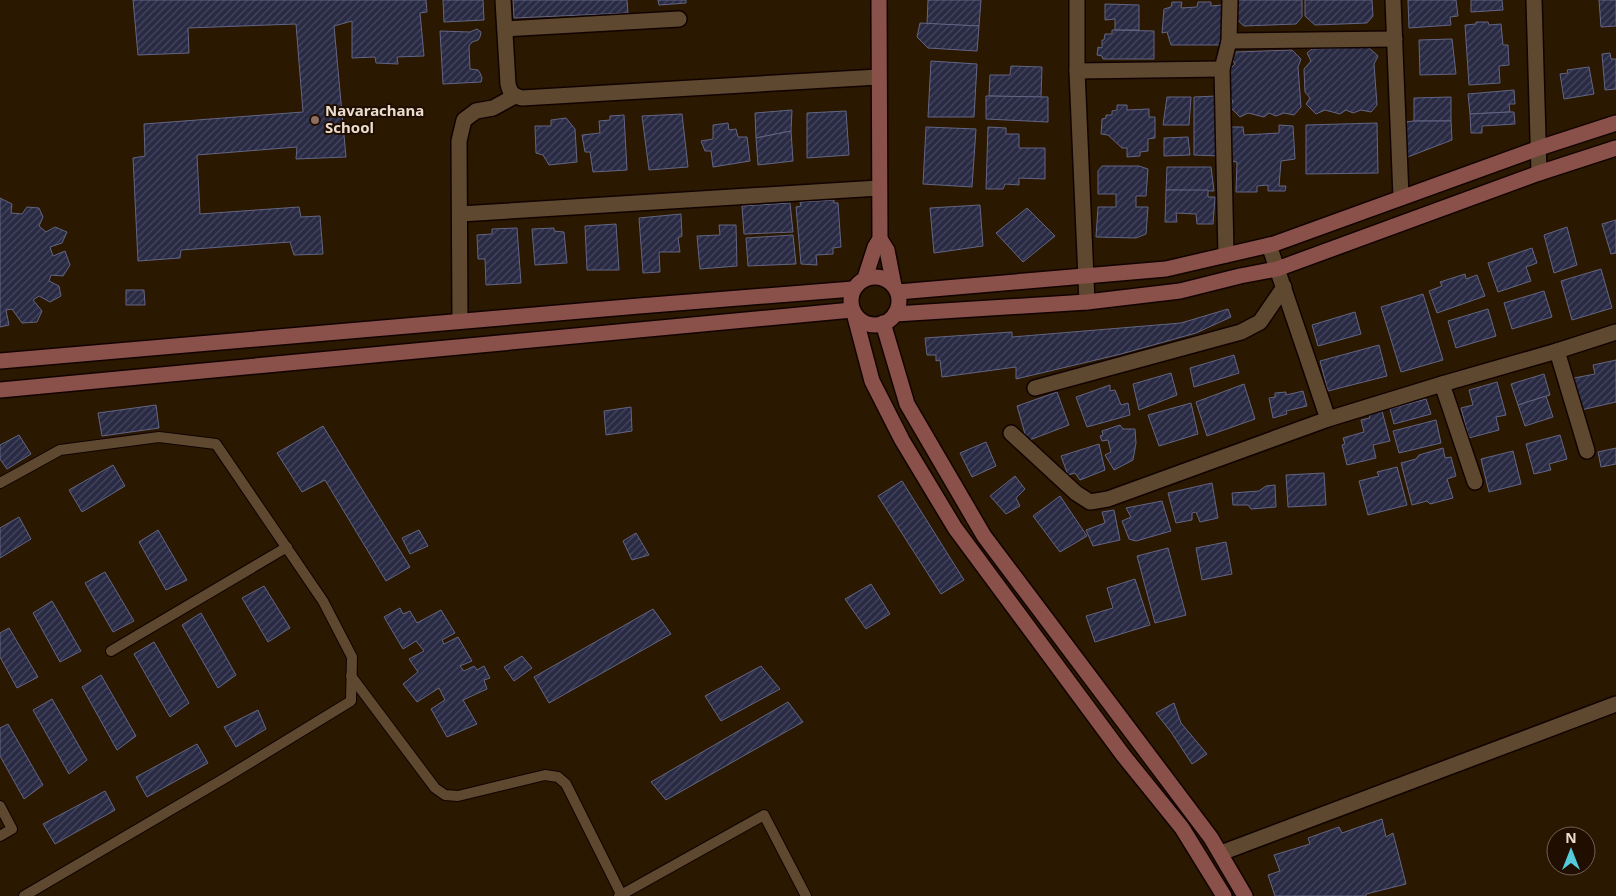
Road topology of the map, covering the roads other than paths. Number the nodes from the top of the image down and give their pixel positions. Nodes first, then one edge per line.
1 (503, 0) edge
2 (879, 0) edge
3 (1077, 0) edge
4 (1230, 0) edge
5 (1393, 0) edge
6 (1534, 0) edge
7 (679, 19) dead end
8 (505, 29) junction
9 (1395, 39) junction
10 (1229, 41) junction
11 (1222, 69) junction
12 (1077, 71) junction
13 (878, 77) junction
14 (515, 96) junction
15 (1616, 123) edge
16 (1539, 148) junction
17 (1616, 148) edge
18 (1539, 173) junction
19 (879, 188) junction
20 (1400, 197) junction
21 (460, 214) junction
22 (880, 239) junction
23 (1269, 245) junction
24 (1226, 255) junction
25 (1277, 269) junction
26 (1087, 276) junction
27 (866, 278) junction
28 (1284, 287) junction
29 (853, 289) junction
30 (896, 289) junction
31 (1087, 302) junction
32 (853, 312) junction
33 (889, 319) junction
34 (460, 321) junction
35 (335, 332) junction
36 (1616, 332) edge
37 (1557, 351) junction
38 (338, 359) junction
39 (0, 361) edge
40 (1442, 384) junction
41 (1035, 388) dead end
42 (0, 390) edge
43 (1328, 419) junction
44 (1011, 433) dead end
45 (1587, 451) dead end
46 (1475, 482) dead end
47 (0, 483) edge
48 (287, 547) junction
49 (1056, 631) junction
50 (1038, 640) junction
51 (111, 651) dead end
52 (351, 676) junction
53 (1616, 704) edge
54 (0, 806) edge
55 (0, 836) edge
56 (1224, 859) junction
57 (1210, 874) junction
58 (24, 896) edge
59 (621, 896) edge
60 (806, 896) edge
61 (1224, 896) edge
62 (1245, 896) edge

1 - 8 street
2 - 13 street
3 - 12 street
4 - 10 street
5 - 9 street
6 - 16 street
7 - 8 street
8 - 14 street
9 - 10 street
9 - 20 street
10 - 11 street
11 - 12 street
11 - 24 street
12 - 26 street
13 - 14 street
13 - 19 street
14 - 21 street
15 - 16 street
16 - 18 street
16 - 20 street
17 - 18 street
18 - 25 street
19 - 21 street
19 - 22 street
20 - 23 street
21 - 34 street
22 - 27 street
22 - 30 street
23 - 24 street
23 - 25 street
24 - 26 street
25 - 28 street
25 - 31 street
26 - 30 street
26 - 31 street
27 - 29 street
27 - 30 street
28 - 41 street
28 - 43 street
29 - 32 street
29 - 34 street
30 - 33 street
31 - 33 street
32 - 33 street
32 - 38 street
32 - 50 street
33 - 49 street
34 - 35 street
35 - 38 street
35 - 39 street
36 - 37 street
37 - 40 street
37 - 45 street
38 - 42 street
40 - 43 street
40 - 46 street
43 - 44 street
47 - 48 lane
48 - 51 lane
48 - 52 lane
49 - 50 street
49 - 56 street
50 - 57 street
52 - 58 lane
52 - 59 lane
53 - 56 street
54 - 55 lane
56 - 57 street
56 - 62 street
57 - 61 street
59 - 60 lane

